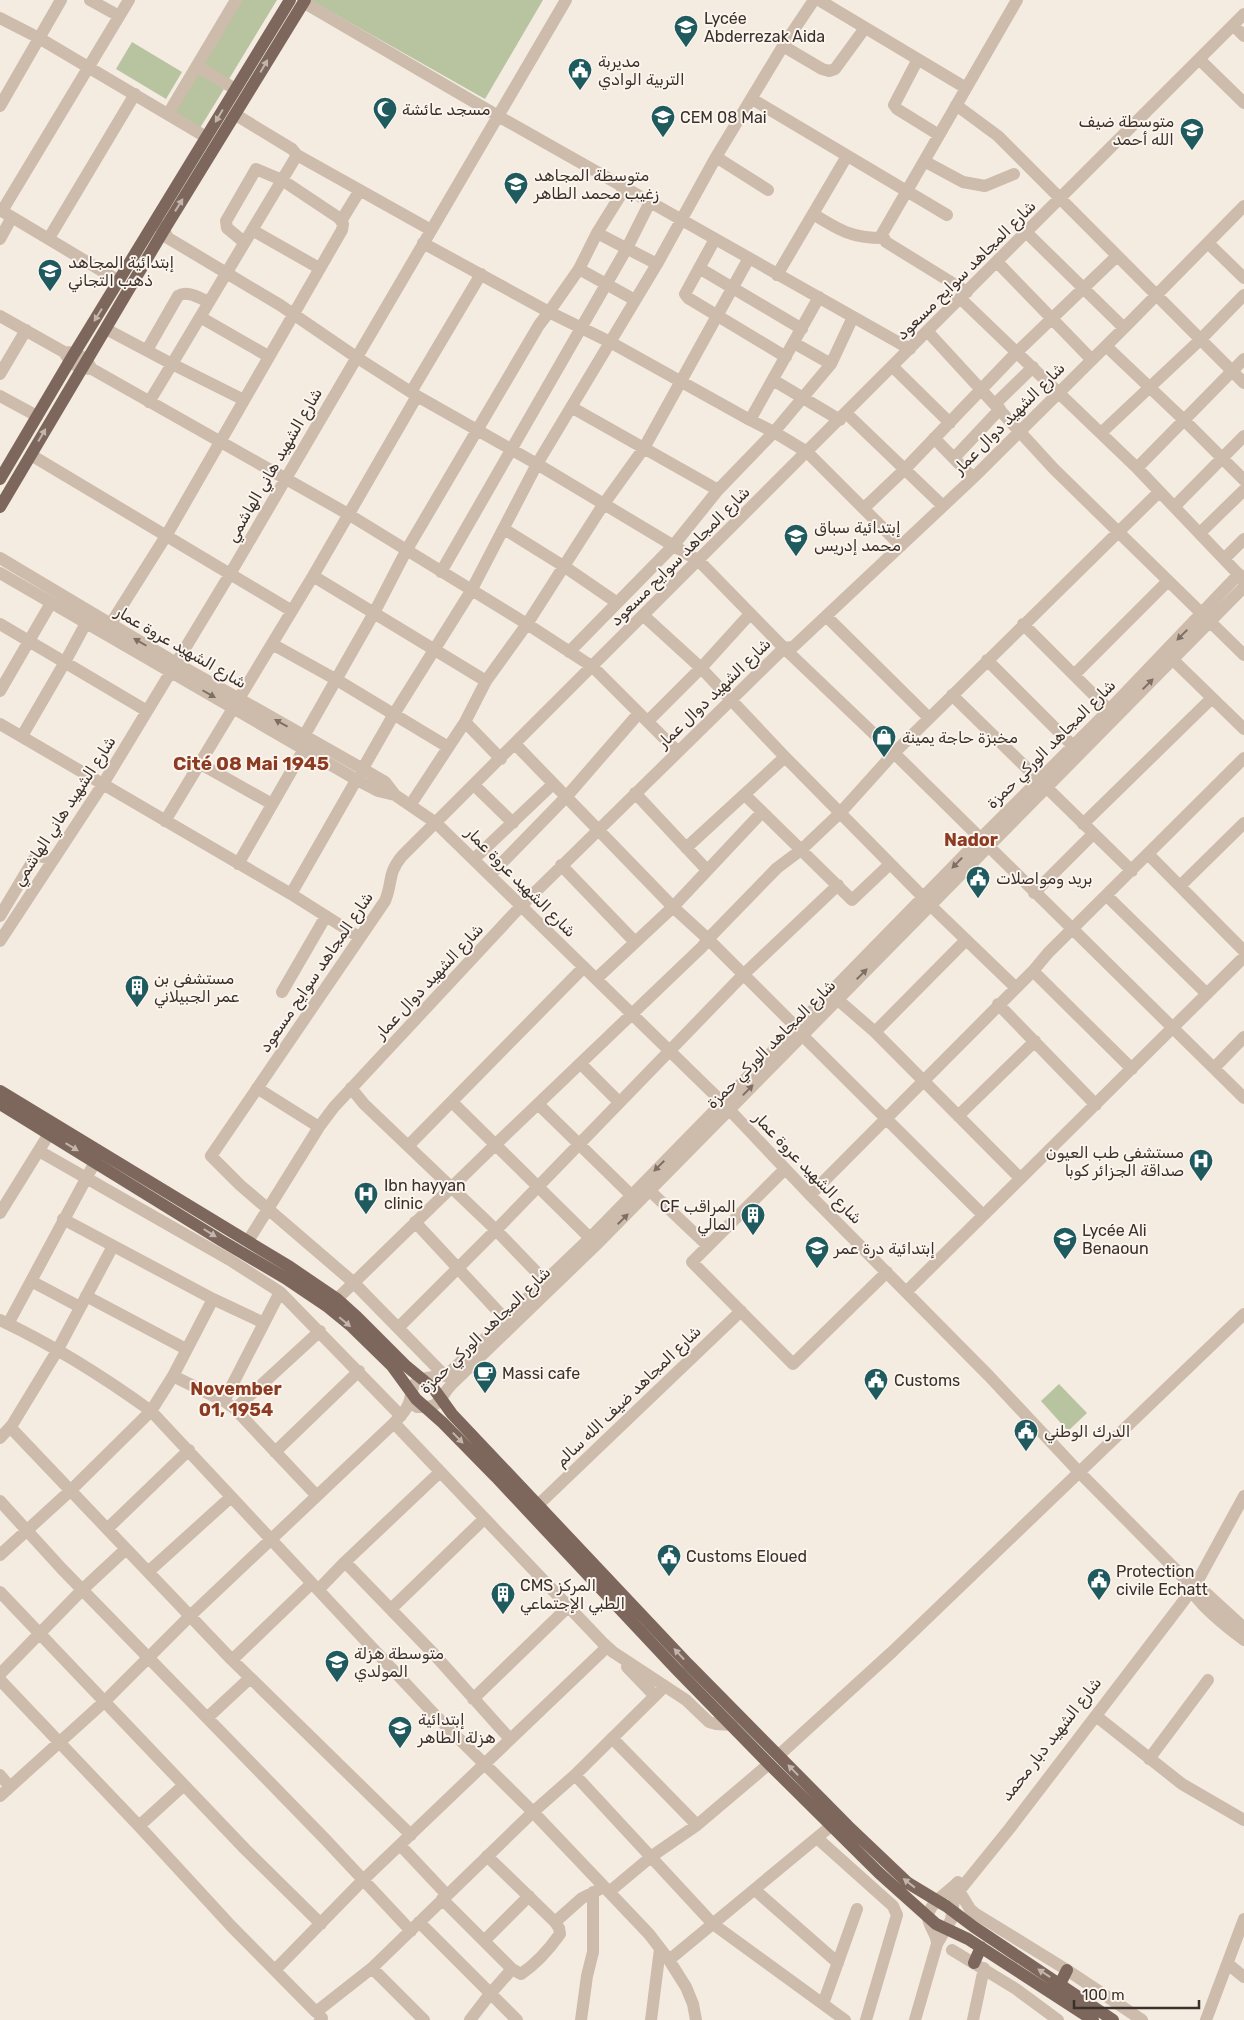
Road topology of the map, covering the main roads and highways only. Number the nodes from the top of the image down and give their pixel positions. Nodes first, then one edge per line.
1 (290, 0) edge
2 (304, 1) edge
3 (159, 232) junction
4 (0, 478) edge
5 (0, 507) edge
6 (0, 1091) edge
7 (0, 1104) edge
8 (1012, 1936) road end
9 (981, 1947) junction
10 (1006, 1948) junction
11 (979, 1966) road end
12 (1067, 1970) road end
13 (1059, 1990) junction
14 (1093, 2020) edge
15 (1113, 2020) edge

1 -> 3 main road
3 -> 2 main road
3 -> 4 main road
5 -> 3 main road
10 -> 6 main road
7 -> 9 main road
8 - 10 main road
9 - 11 main road
9 - 13 main road
13 -> 10 main road
12 - 13 main road
13 - 14 main road
13 - 15 main road

